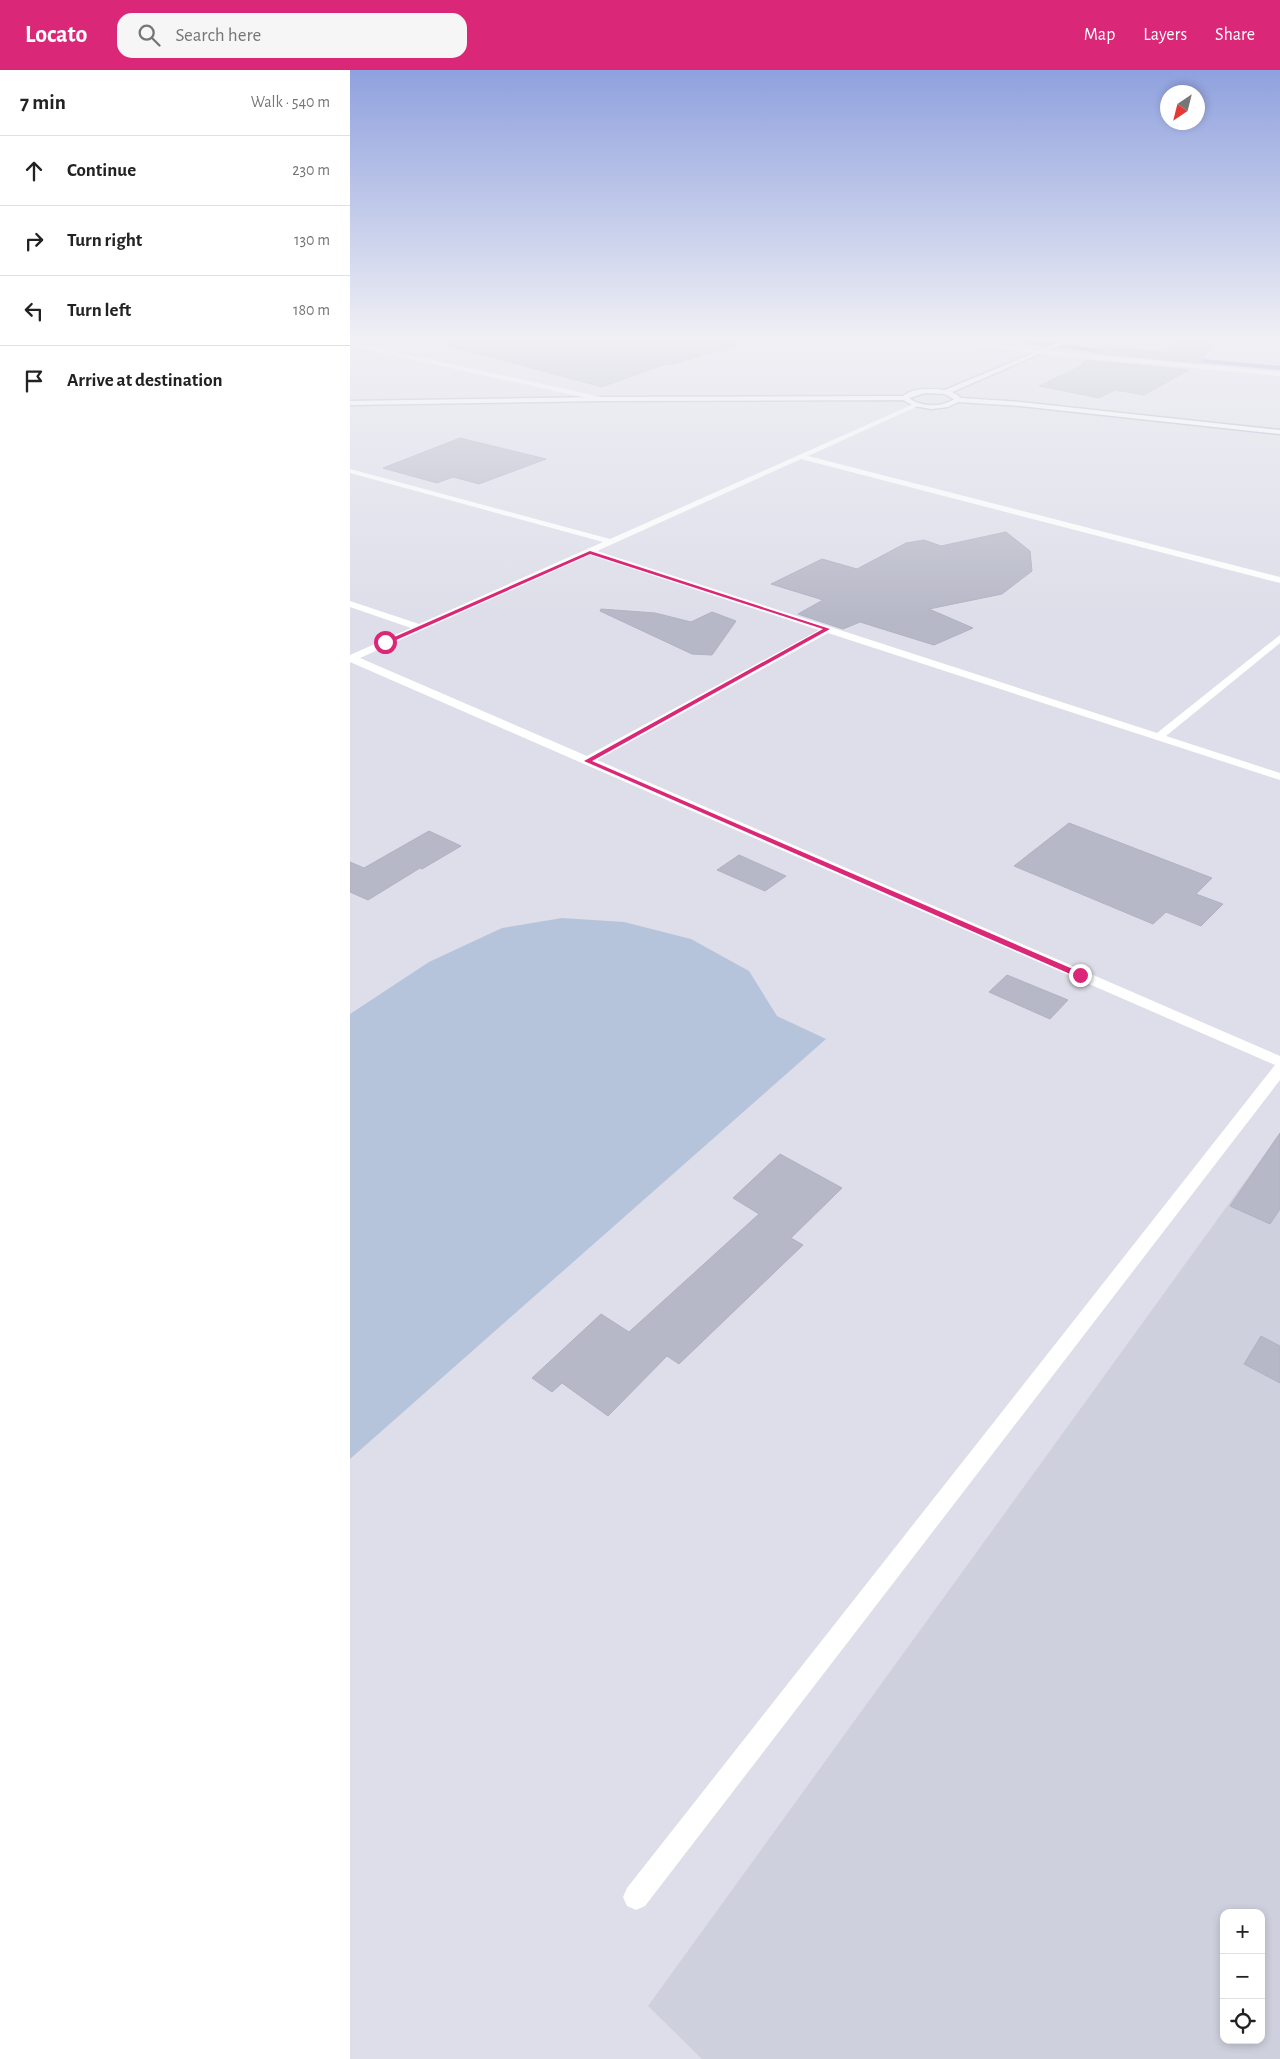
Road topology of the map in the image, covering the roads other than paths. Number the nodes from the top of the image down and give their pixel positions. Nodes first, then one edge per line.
1 (857, 432) edge
2 (801, 457) junction
3 (350, 471) edge
4 (612, 542) junction
5 (590, 552) junction
6 (1280, 580) edge
7 (350, 604) edge
8 (418, 627) junction
9 (828, 629) junction
10 (1280, 638) edge
11 (351, 658) edge
12 (1159, 737) junction
13 (587, 761) junction
14 (1280, 776) edge
15 (1280, 1062) edge
16 (1280, 1069) edge
17 (636, 1898) dead end

1 - 2 street
2 - 4 street
2 - 6 street
3 - 4 street
4 - 5 street
5 - 8 street
5 - 9 street
7 - 8 street
8 - 11 street
9 - 12 street
9 - 13 street
10 - 12 street
11 - 13 street
12 - 14 street
13 - 15 street
16 - 17 street

